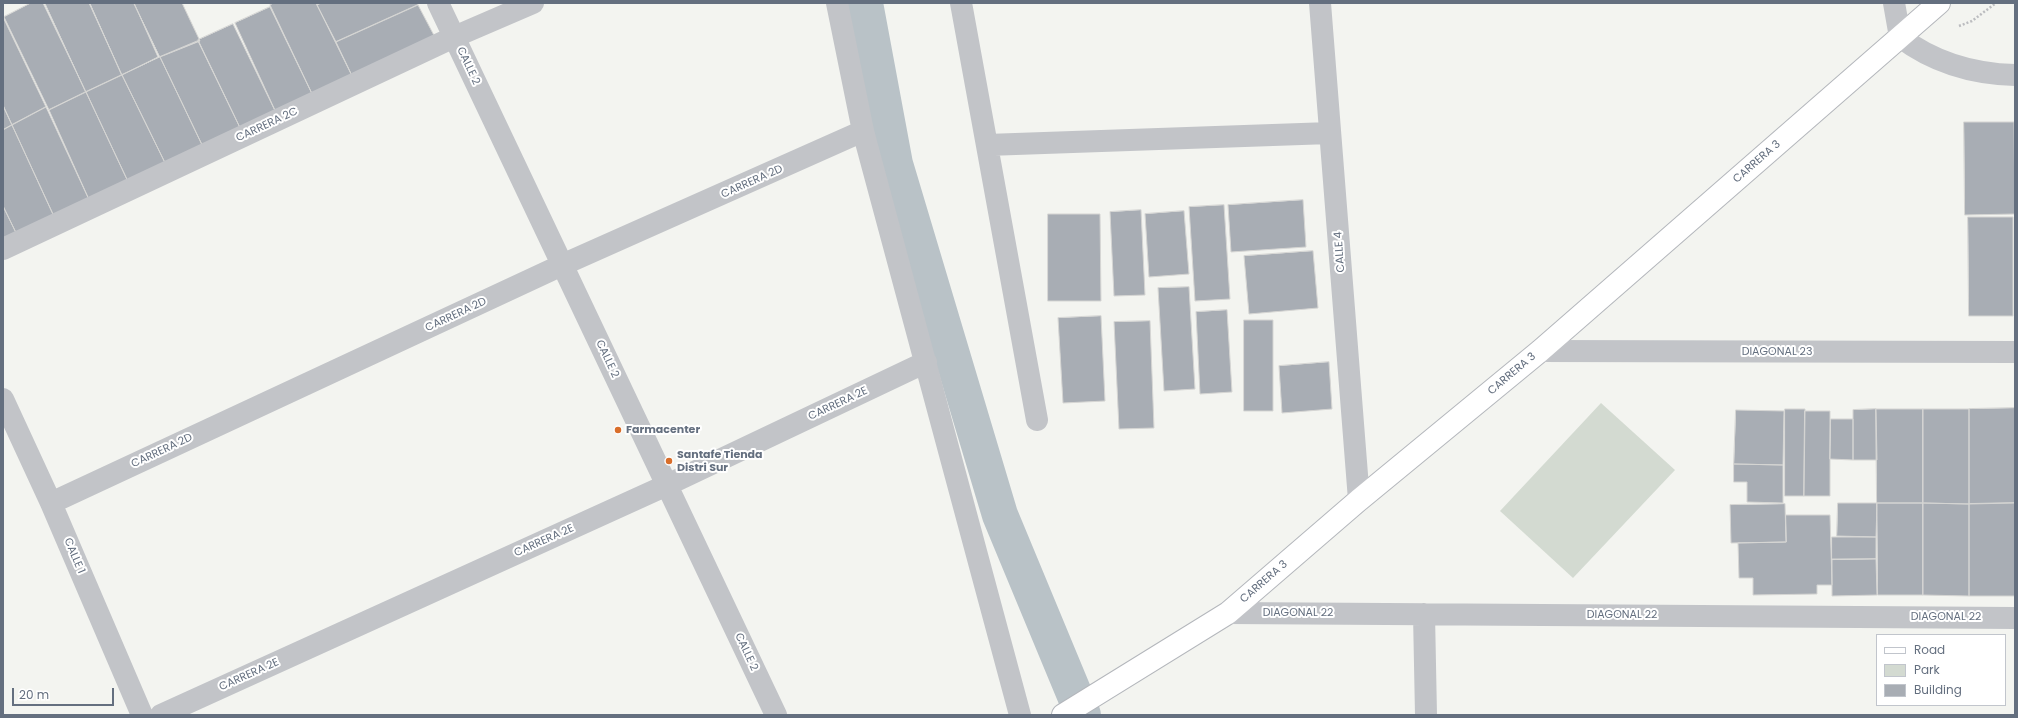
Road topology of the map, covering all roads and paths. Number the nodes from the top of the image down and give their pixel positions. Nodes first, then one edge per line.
1 (438, 3) edge
2 (533, 3) edge
3 (837, 3) edge
4 (961, 3) edge
5 (1320, 3) edge
6 (1894, 3) edge
7 (1939, 3) edge
8 (454, 37) junction
9 (1900, 37) junction
10 (2015, 75) edge
11 (863, 131) junction
12 (1330, 134) junction
13 (987, 145) junction
14 (3, 249) edge
15 (562, 265) junction
16 (1540, 351) junction
17 (2015, 352) edge
18 (926, 362) junction
19 (3, 399) edge
20 (1037, 420) dead end
21 (667, 485) junction
22 (1359, 500) junction
23 (51, 503) junction
24 (1228, 613) junction
25 (1424, 614) junction
26 (2015, 618) edge
27 (142, 715) edge
28 (161, 715) edge
29 (776, 715) edge
30 (1020, 715) edge
31 (1063, 715) edge
32 (1426, 715) edge

1 - 8 street, CALLE 2
2 - 8 street, CARRERA 2C
3 - 11 street
4 - 13 street
5 - 12 street, CALLE 4
6 - 9 street
7 - 9 street, CARRERA 3
8 - 14 street, CARRERA 2C
8 - 15 street, CALLE 2
9 - 10 street
9 - 16 street, CARRERA 3
11 - 15 street, CARRERA 2D
11 - 18 street
12 - 13 street
12 - 22 street, CALLE 4
13 - 20 street
15 - 21 street, CALLE 2
15 - 23 street, CARRERA 2D
16 - 17 street, DIAGONAL 23
16 - 22 street, CARRERA 3
18 - 21 street, CARRERA 2E
18 - 30 street
19 - 23 street, CALLE 1
21 - 28 street, CARRERA 2E
21 - 29 street, CALLE 2
22 - 24 street, CARRERA 3
23 - 27 street, CALLE 1
24 - 25 street, DIAGONAL 22
24 - 31 street, CARRERA 3
25 - 26 street, DIAGONAL 22
25 - 32 street

